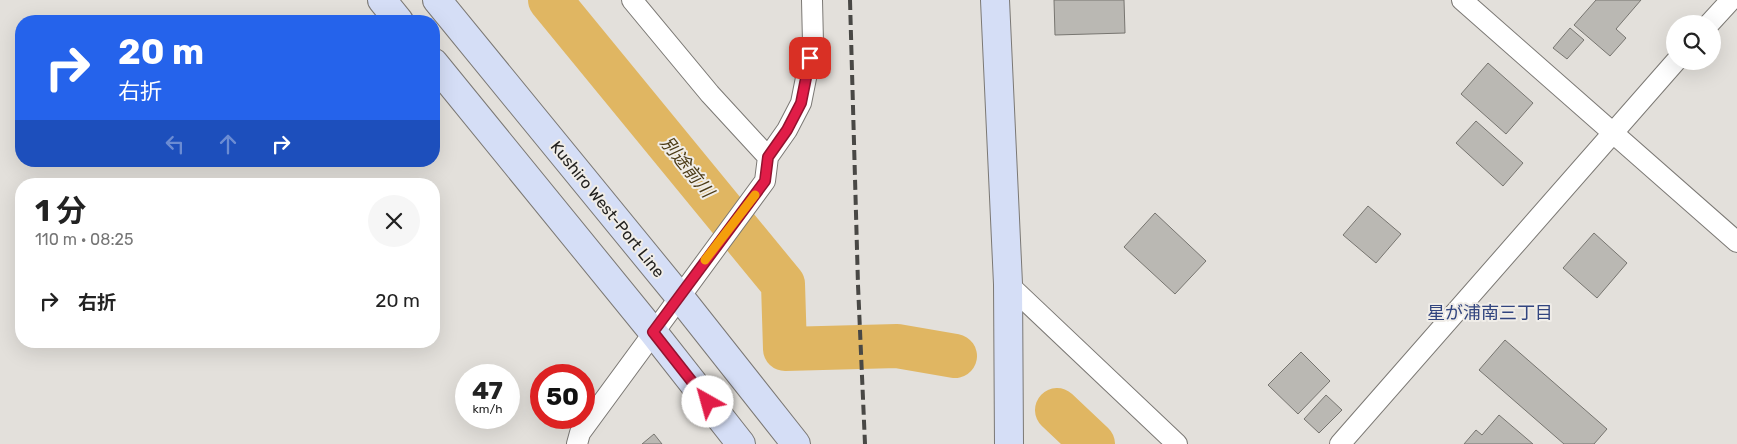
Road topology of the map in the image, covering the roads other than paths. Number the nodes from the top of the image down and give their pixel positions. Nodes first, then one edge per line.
1 (382, 0) edge
2 (437, 0) edge
3 (632, 0) edge
4 (812, 0) edge
5 (994, 0) edge
6 (1462, 0) edge
7 (1731, 0) edge
8 (395, 15) edge
9 (1717, 15) edge
10 (440, 70) edge
11 (1668, 70) edge
12 (1612, 132) junction
13 (768, 157) junction
14 (1737, 242) edge
15 (1008, 284) junction
16 (679, 296) junction
17 (653, 332) junction
18 (577, 444) edge
19 (742, 444) edge
20 (796, 444) edge
21 (1009, 444) edge
22 (1177, 444) edge
23 (1340, 444) edge

1 - 8 main road
2 - 16 main road, Kushiro West-Port Line
3 - 13 street
4 - 13 street
5 - 15 main road
6 - 12 street
7 - 9 street
10 - 17 main road
11 - 12 street
12 - 14 street
12 - 23 street
13 - 16 street
15 - 21 main road
15 - 22 street
16 - 17 street
16 - 20 main road, Kushiro West-Port Line
17 - 18 street
17 - 19 main road

